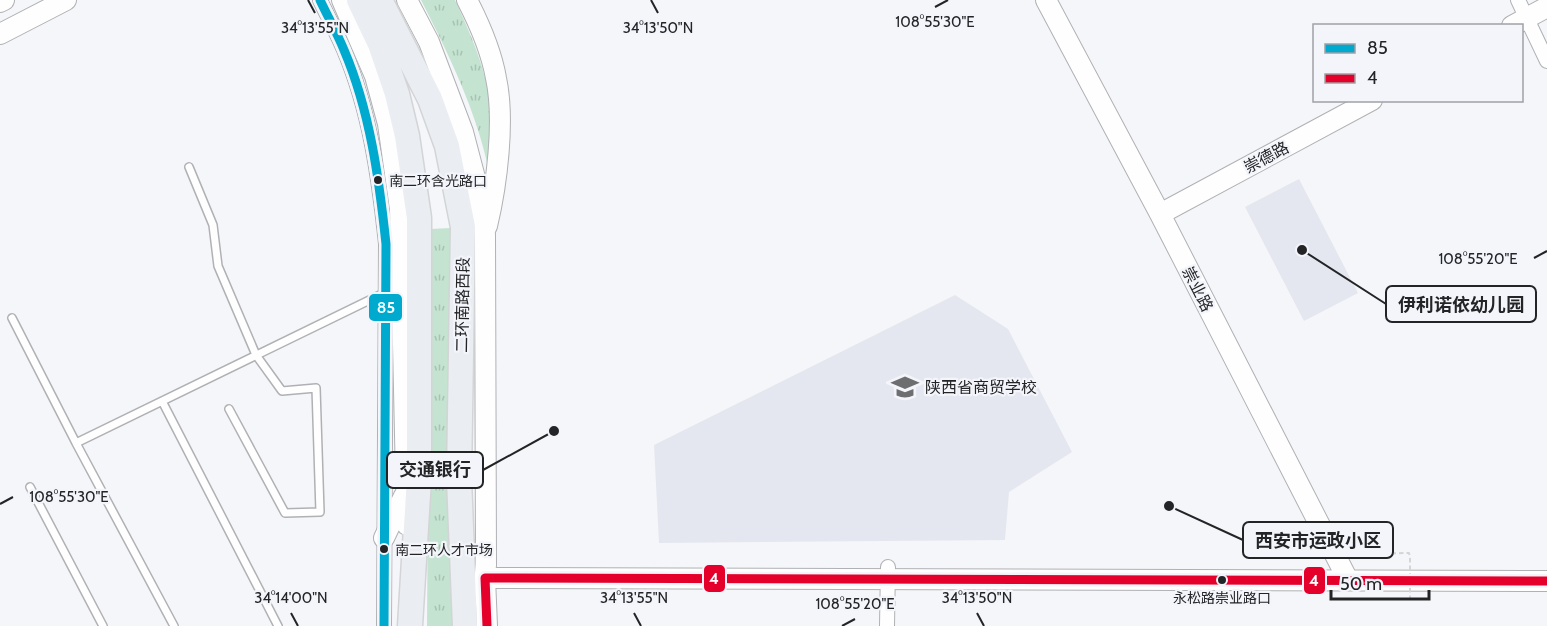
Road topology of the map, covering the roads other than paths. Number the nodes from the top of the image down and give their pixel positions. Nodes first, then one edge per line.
1 (66, 0) edge
2 (320, 0) edge
3 (342, 0) edge
4 (359, 0) edge
5 (380, 0) edge
6 (407, 0) edge
7 (467, 0) edge
8 (1046, 0) edge
9 (1547, 7) edge
10 (1519, 14) edge
11 (0, 34) edge
12 (1547, 61) edge
13 (1368, 102) edge
14 (189, 167) dead end
15 (1160, 214) junction
16 (485, 234) junction
17 (386, 292) junction
18 (12, 318) dead end
19 (256, 355) junction
20 (162, 401) junction
21 (229, 409) dead end
22 (76, 443) junction
23 (412, 486) junction
24 (30, 488) dead end
25 (384, 538) junction
26 (1342, 567) junction
27 (1547, 568) edge
28 (485, 571) junction
29 (888, 573) junction
30 (1547, 581) edge
31 (410, 621) edge
32 (172, 625) edge
33 (103, 626) edge
34 (278, 626) edge
35 (384, 626) edge
36 (465, 626) edge
37 (478, 626) edge
38 (487, 626) edge
39 (888, 626) edge

1 - 11 street
2 - 17 street
3 - 23 street
4 - 23 highway
5 - 36 highway, 二环南路西段
6 - 16 street
7 - 16 street
8 - 15 street, 崇业路
9 - 10 street
10 - 12 street
13 - 15 street, 崇德路
14 - 19 lane
15 - 26 street, 崇业路
16 - 28 street
17 - 19 lane
17 - 25 street
18 - 22 lane
19 - 20 lane
19 - 21 lane
20 - 22 lane
20 - 34 lane
22 - 32 lane
23 - 25 street
23 - 31 highway
24 - 33 lane
25 - 35 street
26 - 27 street
26 - 29 street
26 - 30 street
28 - 29 street
28 - 37 street
28 - 38 street
29 - 39 street

